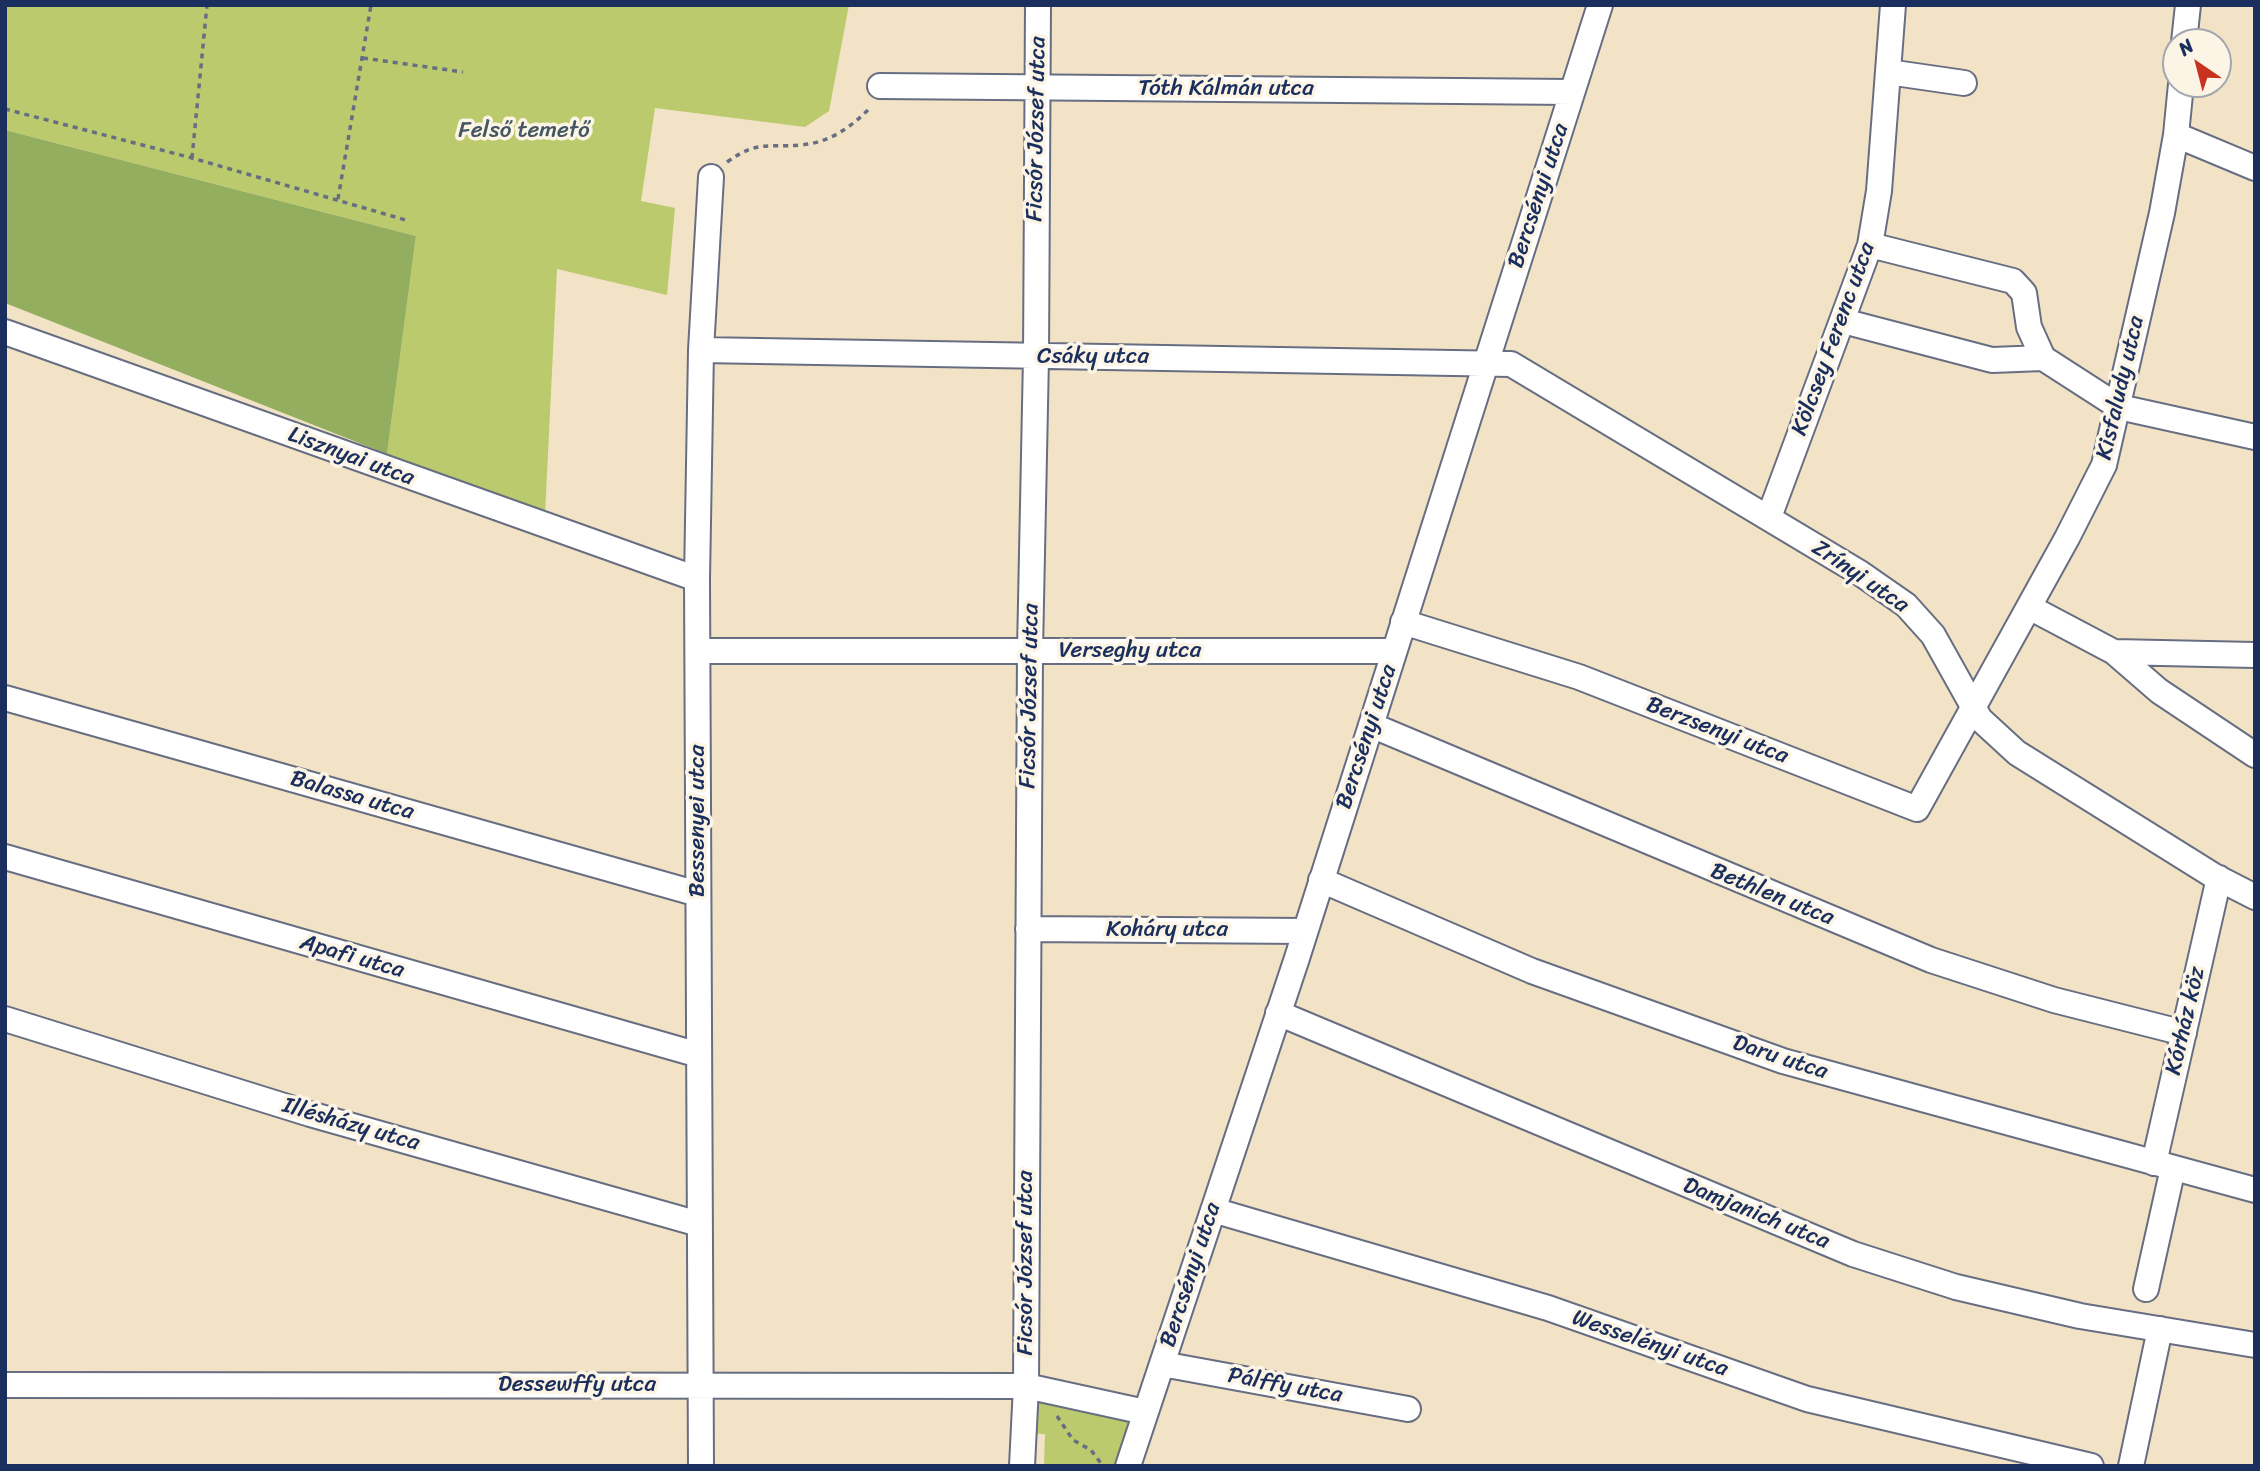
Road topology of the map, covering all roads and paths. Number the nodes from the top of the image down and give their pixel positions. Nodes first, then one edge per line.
1 (207, 5) edge
2 (371, 5) edge
3 (1038, 5) edge
4 (1600, 5) edge
5 (1893, 5) edge
6 (2188, 5) edge
7 (2186, 28) edge
8 (363, 58) junction
9 (463, 72) dead end
10 (1888, 72) junction
11 (1964, 83) dead end
12 (880, 86) joint
13 (1037, 87) junction
14 (1573, 92) junction
15 (2180, 98) edge
16 (5, 109) edge
17 (2176, 135) junction
18 (192, 158) junction
19 (2255, 168) edge
20 (711, 177) joint
21 (338, 199) junction
22 (409, 221) dead end
23 (1870, 245) junction
24 (1843, 321) junction
25 (5, 332) edge
26 (701, 350) junction
27 (1036, 357) junction
28 (2043, 358) junction
29 (1486, 362) junction
30 (2119, 407) junction
31 (2255, 437) edge
32 (1769, 517) junction
33 (697, 579) junction
34 (2029, 607) junction
35 (1404, 622) junction
36 (698, 651) junction
37 (1030, 651) junction
38 (1394, 651) junction
39 (2114, 652) junction
40 (2255, 656) edge
41 (5, 698) edge
42 (1973, 705) junction
43 (1371, 725) junction
44 (2255, 755) edge
45 (5, 857) edge
46 (2219, 878) junction
47 (1321, 880) junction
48 (698, 894) junction
49 (2255, 897) edge
50 (1028, 929) junction
51 (1305, 931) junction
52 (1278, 1013) junction
53 (5, 1019) edge
54 (2184, 1033) junction
55 (699, 1055) junction
56 (2163, 1166) junction
57 (2255, 1190) edge
58 (1213, 1210) junction
59 (699, 1224) junction
60 (2146, 1289) dead end
61 (2160, 1329) junction
62 (2255, 1345) edge
63 (1161, 1364) junction
64 (5, 1385) edge
65 (700, 1386) junction
66 (1026, 1396) junction
67 (1408, 1409) dead end
68 (1146, 1412) junction
69 (2086, 1465) edge
70 (701, 1466) edge
71 (1022, 1466) edge
72 (1103, 1466) edge
73 (1128, 1466) edge
74 (2131, 1466) edge

1 - 18 path
2 - 8 path
3 - 13 street, Ficsór József utca
4 - 14 street, Bercsényi utca
5 - 10 street, Kölcsey Ferenc utca
6 - 7 street
8 - 9 path
8 - 21 path
10 - 11 street
10 - 23 street, Kölcsey Ferenc utca
12 - 13 street, Tóth Kálmán utca
12 - 20 path
13 - 14 street, Tóth Kálmán utca
13 - 27 street, Ficsór József utca
14 - 29 street, Bercsényi utca
15 - 17 street, Kisfaludy utca
16 - 18 path
17 - 19 street
17 - 30 street, Kisfaludy utca
18 - 21 path
20 - 26 street, Bessenyei utca
21 - 22 path
23 - 24 street, Kölcsey Ferenc utca
23 - 28 street
24 - 28 street
24 - 32 street, Kölcsey Ferenc utca
25 - 33 street, Lisznyai utca
26 - 27 street, Csáky utca
26 - 33 street, Bessenyei utca
27 - 29 street, Csáky utca
27 - 37 street, Ficsór József utca
28 - 30 street
29 - 32 street, Zrínyi utca
29 - 35 street, Bercsényi utca
30 - 31 street
30 - 34 street, Kisfaludy utca
32 - 42 street, Zrínyi utca
33 - 36 street, Bessenyei utca
34 - 39 street
34 - 42 street, Kisfaludy utca
35 - 38 street, Bercsényi utca
35 - 42 street, Berzsenyi utca
36 - 37 street, Verseghy utca
36 - 48 street, Bessenyei utca
37 - 38 street, Verseghy utca
37 - 50 street, Ficsór József utca
38 - 43 street, Bercsényi utca
39 - 40 street
39 - 44 street
41 - 48 street, Balassa utca
42 - 46 street, Zrínyi utca
43 - 47 street, Bercsényi utca
43 - 54 street, Bethlen utca
45 - 55 street, Apafi utca
46 - 49 street, Zrínyi utca
46 - 54 street, Kórház köz
47 - 51 street, Bercsényi utca
47 - 56 street, Daru utca
48 - 55 street, Bessenyei utca
50 - 51 street, Koháry utca
50 - 66 street, Ficsór József utca
51 - 52 street, Bercsényi utca
52 - 58 street, Bercsényi utca
52 - 61 street, Damjanich utca
53 - 59 street, Illésházy utca
54 - 56 street, Kórház köz
55 - 59 street, Bessenyei utca
56 - 57 street, Daru utca
56 - 60 street, Kórház köz
58 - 63 street, Bercsényi utca
58 - 69 street, Wesselényi utca
59 - 65 street, Bessenyei utca
61 - 62 street, Damjanich utca
61 - 74 street
63 - 67 street, Pálffy utca
63 - 68 street, Bercsényi utca
64 - 65 street, Dessewffy utca
65 - 66 street, Dessewffy utca
65 - 70 street, Bessenyei utca
66 - 68 street, Dessewffy utca
66 - 71 street
66 - 72 path
68 - 73 street, Bercsényi utca

